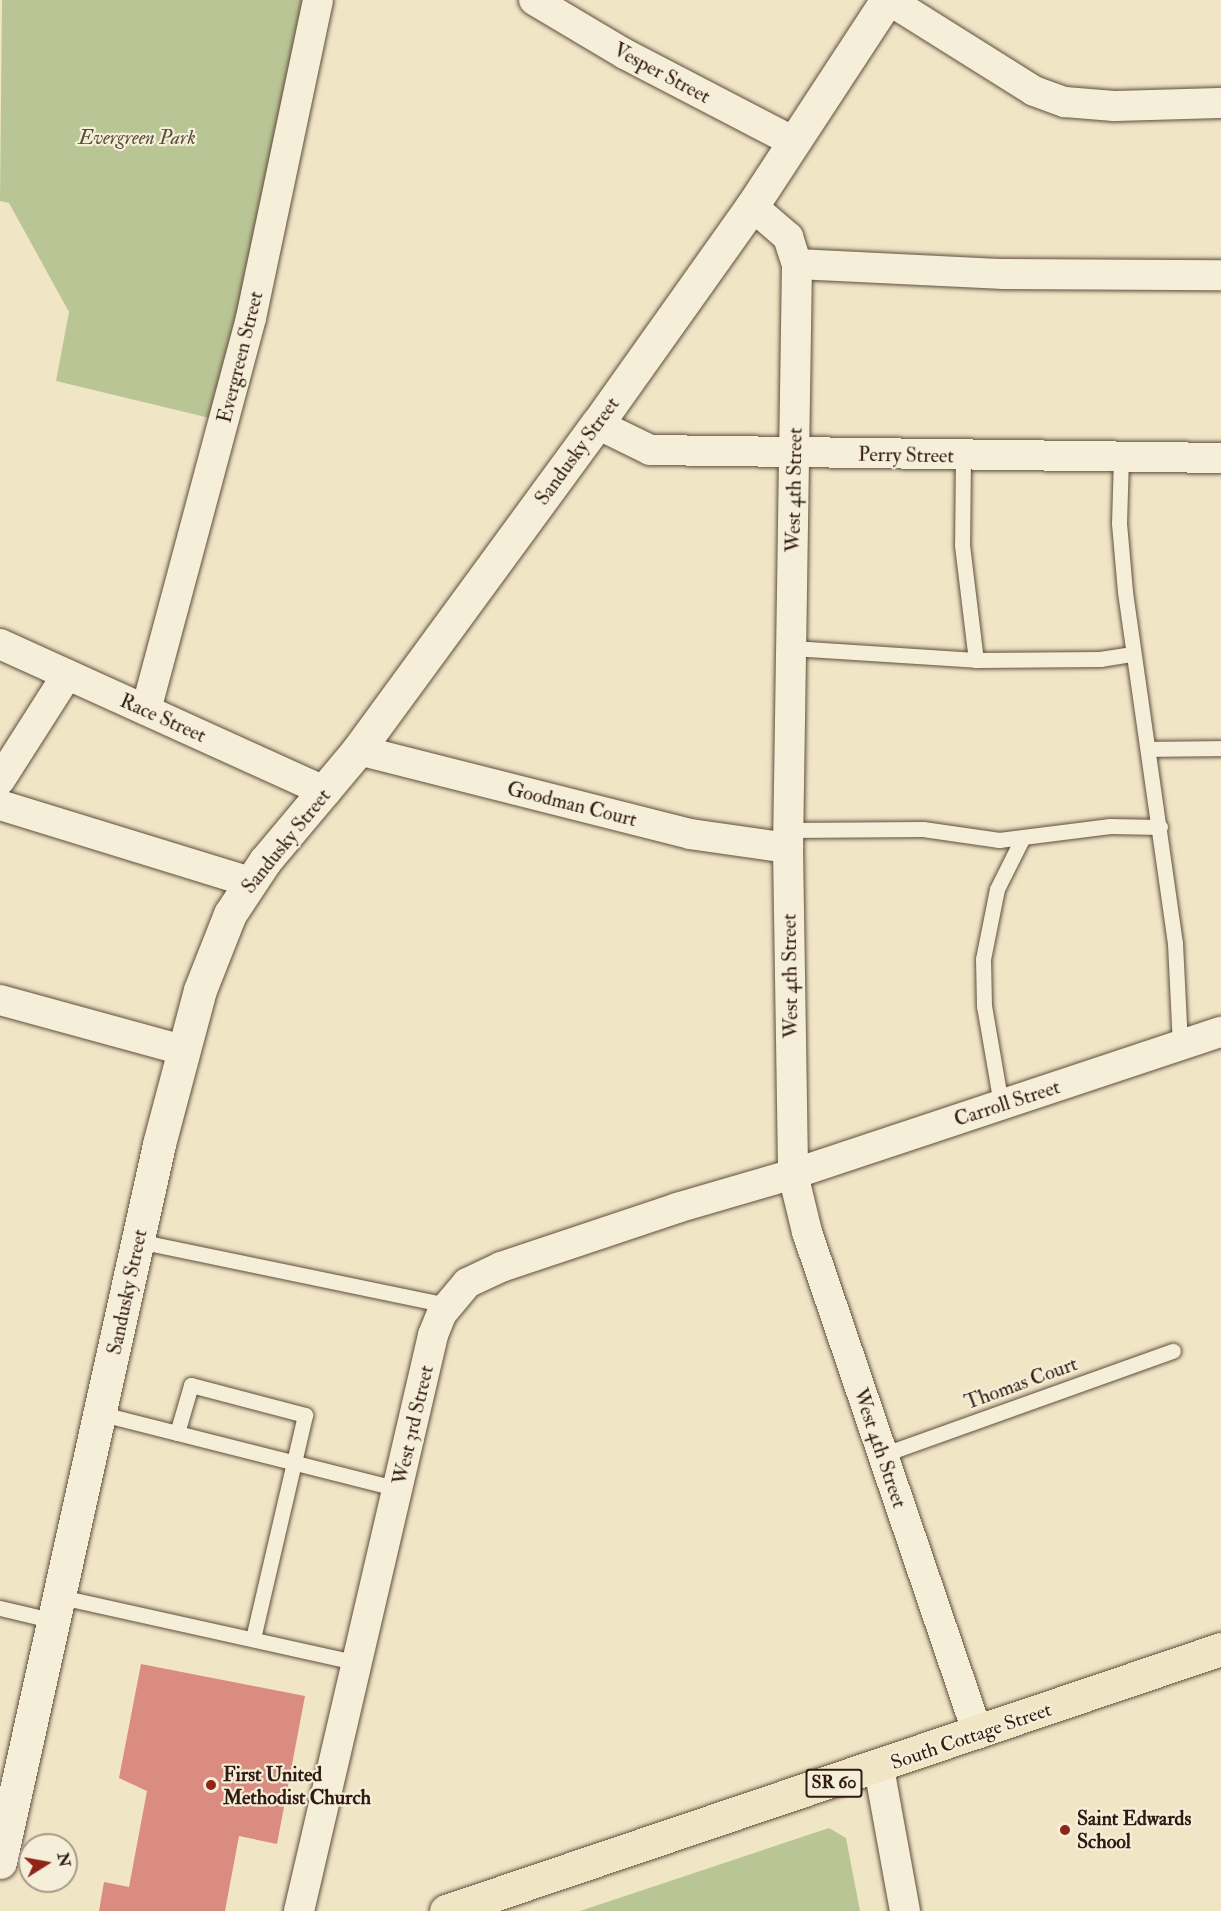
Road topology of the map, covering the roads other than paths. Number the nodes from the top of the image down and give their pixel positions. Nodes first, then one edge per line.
1 (318, 0) edge
2 (534, 0) edge
3 (888, 0) edge
4 (1221, 103) edge
5 (794, 142) junction
6 (752, 206) junction
7 (797, 264) junction
8 (1221, 275) edge
9 (597, 424) junction
10 (794, 452) junction
11 (963, 456) junction
12 (1121, 457) junction
13 (1221, 458) edge
14 (0, 645) edge
15 (792, 648) junction
16 (1133, 654) junction
17 (976, 660) junction
18 (68, 675) junction
19 (146, 710) junction
20 (1221, 748) edge
21 (1148, 749) junction
22 (358, 750) junction
23 (0, 780) edge
24 (326, 792) junction
25 (0, 805) edge
26 (1160, 826) junction
27 (789, 839) junction
28 (1022, 839) junction
29 (250, 882) junction
30 (0, 1000) edge
31 (1221, 1032) edge
32 (1180, 1046) junction
33 (183, 1050) junction
34 (1001, 1104) junction
35 (793, 1174) junction
36 (138, 1241) junction
37 (447, 1305) junction
38 (1173, 1351) dead end
39 (102, 1414) junction
40 (177, 1433) junction
41 (882, 1455) junction
42 (293, 1464) junction
43 (398, 1489) junction
44 (0, 1608) edge
45 (58, 1609) junction
46 (253, 1639) junction
47 (1221, 1649) edge
48 (359, 1663) junction
49 (978, 1734) junction
50 (879, 1768) junction
51 (5, 1817) edge
52 (0, 1862) edge
53 (299, 1911) edge
54 (446, 1911) edge
55 (905, 1911) edge

1 - 19 street, Evergreen Street
2 - 5 street, Vesper Street
3 - 4 street
3 - 5 main road, Sandusky Street
5 - 6 main road, Sandusky Street
6 - 7 street, West 4th Street
6 - 9 main road, Sandusky Street
7 - 8 street
7 - 10 street, West 4th Street
9 - 10 street, Perry Street
9 - 22 main road, Sandusky Street
10 - 11 street, Perry Street
10 - 15 street, West 4th Street
11 - 12 street, Perry Street
11 - 17 lane
12 - 13 street, Perry Street
12 - 16 lane
14 - 18 street, Race Street
15 - 17 lane
15 - 27 street, West 4th Street
16 - 17 lane
16 - 21 lane
18 - 19 street, Race Street
18 - 23 street
19 - 24 street, Race Street
20 - 21 lane
21 - 26 lane
22 - 24 main road, Sandusky Street
22 - 27 street, Goodman Court
24 - 29 main road, Sandusky Street
25 - 29 street
26 - 28 lane
26 - 32 lane
27 - 28 lane
27 - 35 street, West 4th Street
28 - 34 lane
29 - 33 main road, Sandusky Street
30 - 33 street
31 - 32 street, Carroll Street
32 - 34 street, Carroll Street
33 - 36 main road, Sandusky Street
34 - 35 street, Carroll Street
35 - 37 street, West 3rd Street
35 - 41 street, West 4th Street
36 - 37 lane
36 - 39 main road, Sandusky Street
37 - 43 street, West 3rd Street
38 - 41 lane, Thomas Court
39 - 40 lane
39 - 45 main road, Sandusky Street
40 - 42 lane
40 - 42 lane
41 - 49 street, West 4th Street
42 - 43 lane
42 - 46 lane
43 - 48 street, West 3rd Street
44 - 45 lane
45 - 46 lane
45 - 51 main road, Sandusky Street
46 - 48 lane
47 - 49 main road, South Cottage Street / SR 60
48 - 53 street, West 3rd Street
49 - 50 main road, South Cottage Street / SR 60
50 - 54 main road, South Cottage Street / SR 60
50 - 55 street
51 - 52 main road, Sandusky Street

